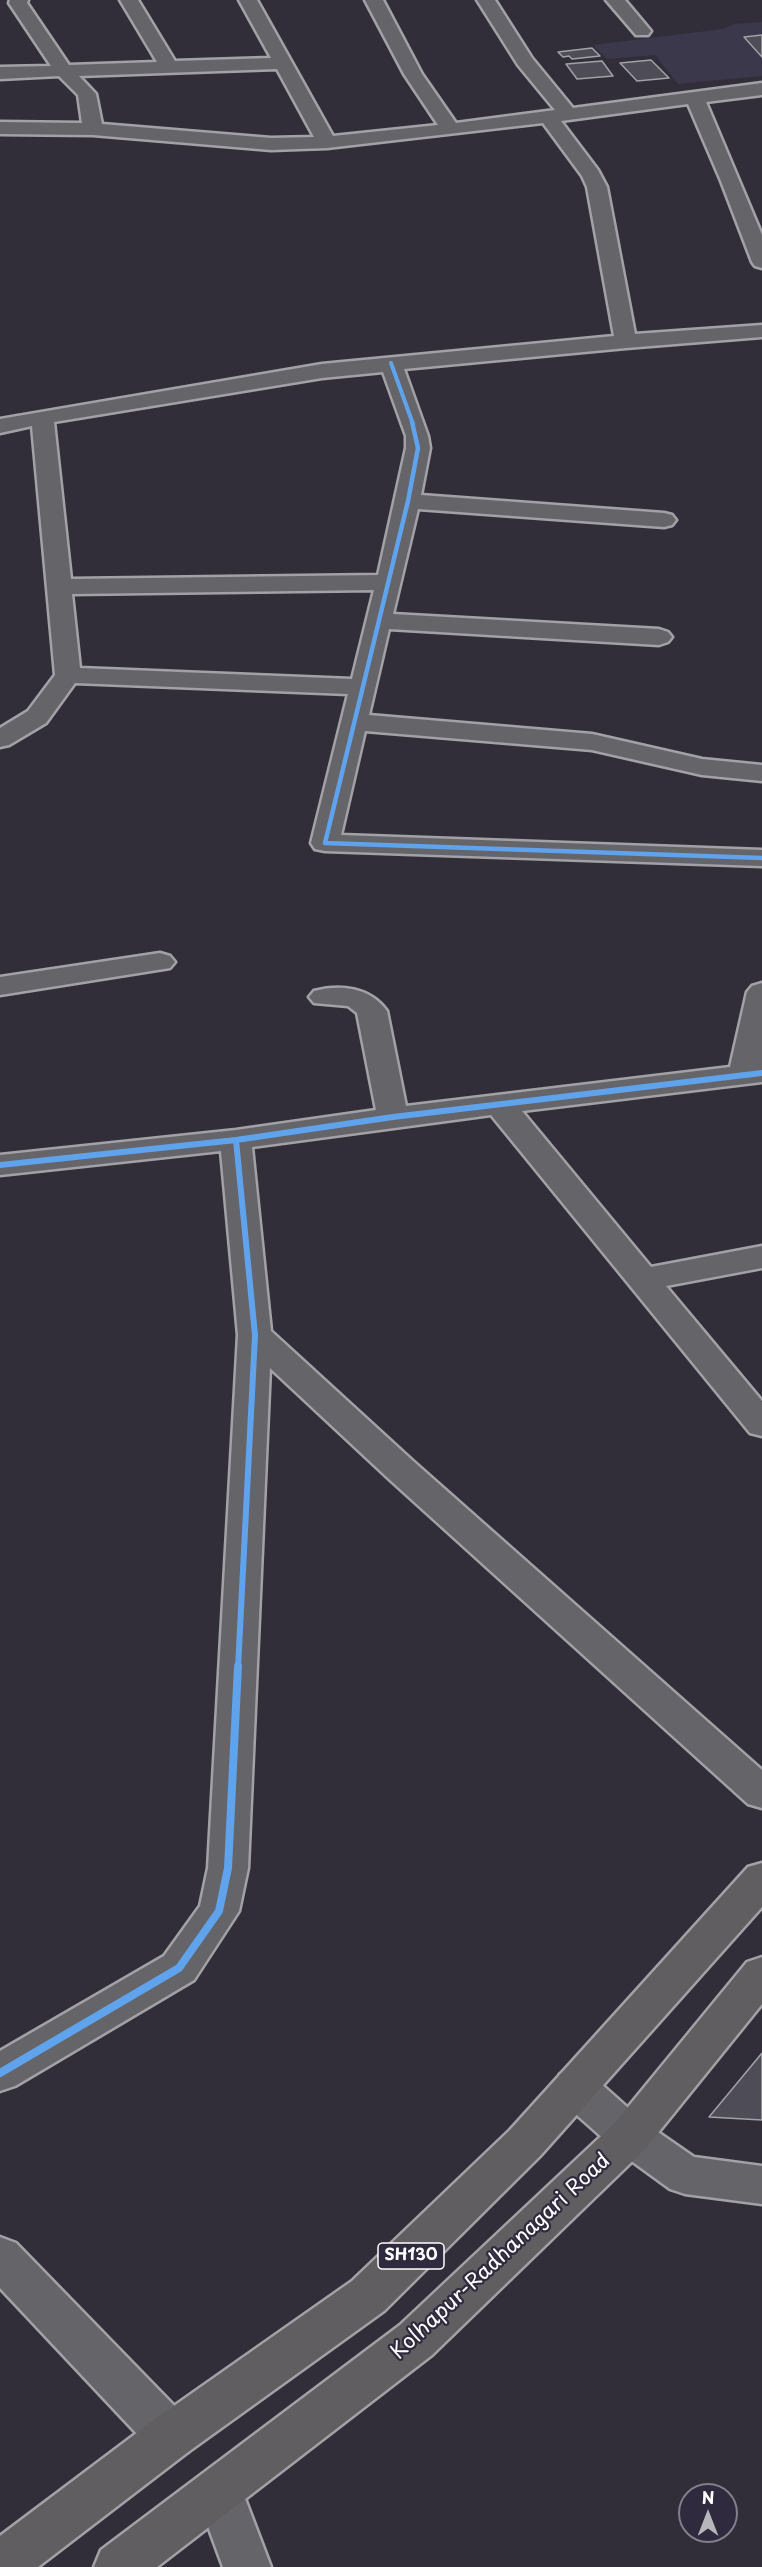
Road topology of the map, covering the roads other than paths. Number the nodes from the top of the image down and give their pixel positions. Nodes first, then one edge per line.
1 (19, 0) edge
2 (129, 0) edge
3 (248, 0) edge
4 (374, 0) edge
5 (486, 0) edge
6 (615, 0) edge
7 (642, 31) dead end
8 (283, 63) junction
9 (169, 68) junction
10 (64, 71) junction
11 (0, 74) edge
12 (762, 89) edge
13 (694, 97) junction
14 (557, 114) junction
15 (0, 128) edge
16 (93, 129) junction
17 (451, 129) junction
18 (327, 142) junction
19 (762, 262) edge
20 (762, 331) edge
21 (626, 342) junction
22 (391, 363) junction
23 (42, 417) junction
24 (0, 426) edge
25 (408, 501) junction
26 (664, 520) dead end
27 (388, 582) junction
28 (60, 587) junction
29 (379, 621) junction
30 (659, 637) dead end
31 (68, 675) junction
32 (362, 687) junction
33 (354, 722) junction
34 (0, 739) edge
35 (762, 773) edge
36 (762, 858) edge
37 (160, 962) dead end
38 (0, 986) edge
39 (762, 992) edge
40 (324, 997) dead end
41 (753, 1074) edge
42 (499, 1104) junction
43 (393, 1116) junction
44 (236, 1140) junction
45 (0, 1165) edge
46 (762, 1257) edge
47 (643, 1279) junction
48 (255, 1335) junction
49 (762, 1424) edge
50 (762, 1793) edge
51 (762, 1879) edge
52 (762, 1974) edge
53 (0, 2073) edge
54 (574, 2087) junction
55 (630, 2136) junction
56 (762, 2185) edge
57 (0, 2257) edge
58 (171, 2436) junction
59 (219, 2491) junction
60 (0, 2566) edge
61 (118, 2567) edge
62 (247, 2567) edge

1 - 10 street
2 - 9 street
3 - 8 street
4 - 17 street
5 - 14 street
6 - 7 street
8 - 9 street
8 - 18 street
9 - 10 street
10 - 11 street
10 - 16 street
12 - 13 street
13 - 14 street
13 - 19 street
14 - 17 street
14 - 21 street
15 - 16 street
16 - 18 street
17 - 18 street
20 - 21 street
21 - 22 street
22 - 23 street
22 - 25 street
23 - 24 street
23 - 28 street
25 - 26 street
25 - 27 street
27 - 28 street
27 - 29 street
28 - 31 street
29 - 30 street
29 - 32 street
31 - 32 street
31 - 34 street
32 - 33 street
33 - 35 street
33 - 36 street
37 - 38 street
39 - 41 street
40 - 43 street
41 - 42 street
42 - 43 street
42 - 47 street
43 - 44 street
44 - 45 street
44 - 48 street
46 - 47 street
47 - 49 street
48 - 50 street
48 - 53 street
51 - 54 main road, SH130
52 - 55 main road, Kolhapur-Radhanagari Road
54 - 55 street
54 - 58 main road, SH130
55 - 56 street
55 - 59 main road, Kolhapur-Radhanagari Road
57 - 58 street
58 - 60 main road, SH130
59 - 61 main road, Kolhapur-Radhanagari Road
59 - 62 street

